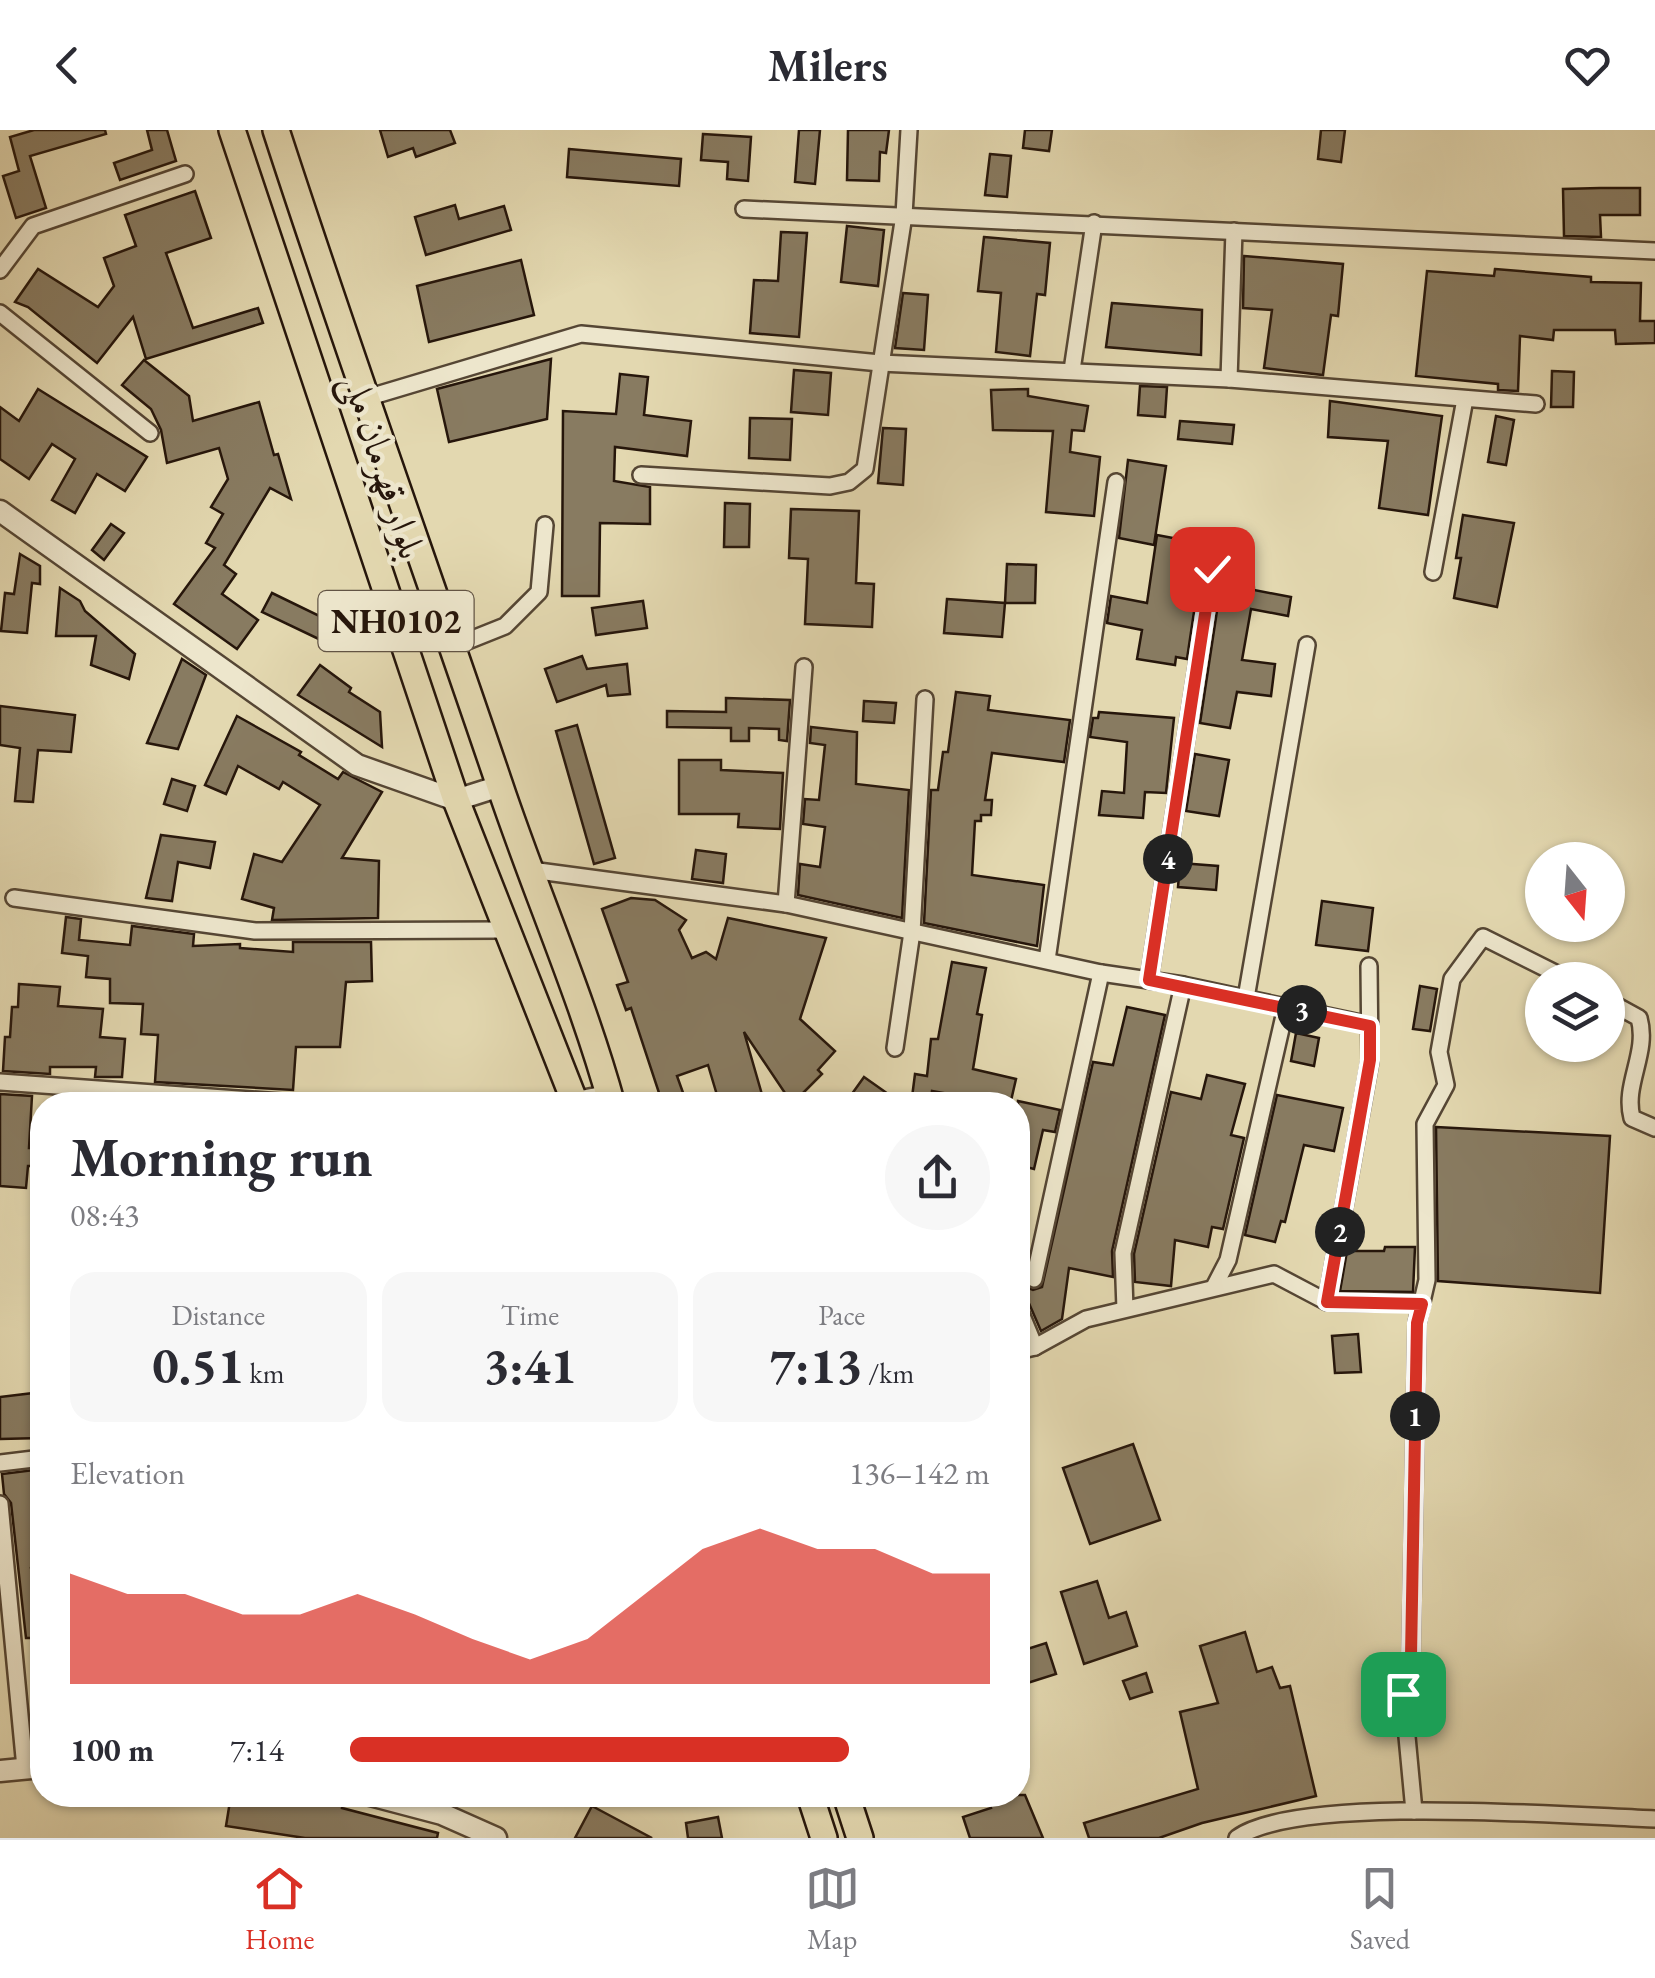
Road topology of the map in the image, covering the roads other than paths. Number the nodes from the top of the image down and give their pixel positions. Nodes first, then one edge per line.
1 (232, 130) edge
2 (276, 130) edge
3 (909, 130) edge
4 (185, 174) dead end
5 (744, 209) dead end
6 (904, 215) junction
7 (1094, 224) junction
8 (1234, 230) junction
9 (1655, 251) edge
10 (0, 270) edge
11 (0, 314) edge
12 (880, 362) junction
13 (1072, 370) junction
14 (1229, 379) junction
15 (363, 398) junction
16 (1465, 399) junction
17 (1536, 404) dead end
18 (150, 434) dead end
19 (641, 475) dead end
20 (1116, 482) dead end
21 (0, 511) edge
22 (545, 525) dead end
23 (1212, 569) dead end
24 (1433, 572) dead end
25 (1308, 645) dead end
26 (455, 646) junction
27 (804, 667) dead end
28 (925, 699) dead end
29 (500, 786) junction
30 (456, 800) junction
31 (532, 870) junction
32 (14, 898) dead end
33 (786, 904) junction
34 (504, 930) junction
35 (912, 932) junction
36 (1048, 960) junction
37 (1533, 962) edge
38 (1369, 966) dead end
39 (1101, 973) junction
40 (1149, 980) junction
41 (1183, 985) junction
42 (1246, 998) junction
43 (1286, 1007) junction
44 (1625, 1010) edge
45 (1370, 1026) junction
46 (894, 1048) dead end
47 (0, 1082) edge
48 (141, 1092) edge
49 (571, 1092) edge
50 (608, 1092) edge
51 (1655, 1128) edge
52 (1034, 1279) dead end
53 (1214, 1287) junction
54 (1327, 1302) junction
55 (1422, 1304) junction
56 (1125, 1309) junction
57 (1030, 1335) edge
58 (1035, 1347) junction
59 (1030, 1348) edge
60 (30, 1459) edge
61 (0, 1463) edge
62 (0, 1504) edge
63 (4, 1614) edge
64 (30, 1747) edge
65 (30, 1767) edge
66 (0, 1771) edge
67 (415, 1807) edge
68 (814, 1807) edge
69 (850, 1807) edge
70 (1414, 1810) junction
71 (1655, 1819) edge
72 (496, 1838) edge
73 (824, 1838) edge
74 (860, 1838) edge
75 (1237, 1838) edge

1 - 30 highway, بلوار قهرمان ملی / NH0102
2 - 15 highway, بلوار قهرمان ملی / NH0102
3 - 6 street
4 - 10 street
5 - 6 street
6 - 7 street
6 - 12 street
7 - 8 street
7 - 13 street
8 - 9 street
8 - 14 street
11 - 18 street
12 - 13 street
12 - 15 street
12 - 19 street
13 - 14 street
14 - 16 street
15 - 26 highway, بلوار قهرمان ملی / NH0102
16 - 17 street
16 - 24 street
20 - 36 street
21 - 30 street
22 - 26 street
23 - 40 street
25 - 42 street
26 - 29 highway, بلوار قهرمان ملی / NH0102
27 - 33 street
28 - 35 street
29 - 30 street
29 - 31 highway, بلوار قهرمان ملی / NH0102
30 - 34 highway, بلوار قهرمان ملی / NH0102
31 - 33 street
31 - 50 highway, بلوار قهرمان ملی / NH0102
32 - 34 street
33 - 35 street
34 - 49 highway, بلوار قهرمان ملی / NH0102
35 - 36 street
35 - 46 street
36 - 39 street
37 - 55 street
38 - 45 street
39 - 40 street
39 - 52 street
40 - 41 street
41 - 42 street
41 - 56 street
42 - 43 street
43 - 45 street
43 - 53 street
44 - 51 street
45 - 54 street
47 - 48 street
53 - 54 street
53 - 56 street
54 - 55 street
55 - 70 street
56 - 58 street
57 - 58 street
58 - 59 street
60 - 61 street
62 - 63 street
63 - 64 street
65 - 66 street
67 - 72 street
68 - 73 highway
69 - 74 highway
70 - 71 street
70 - 75 street

